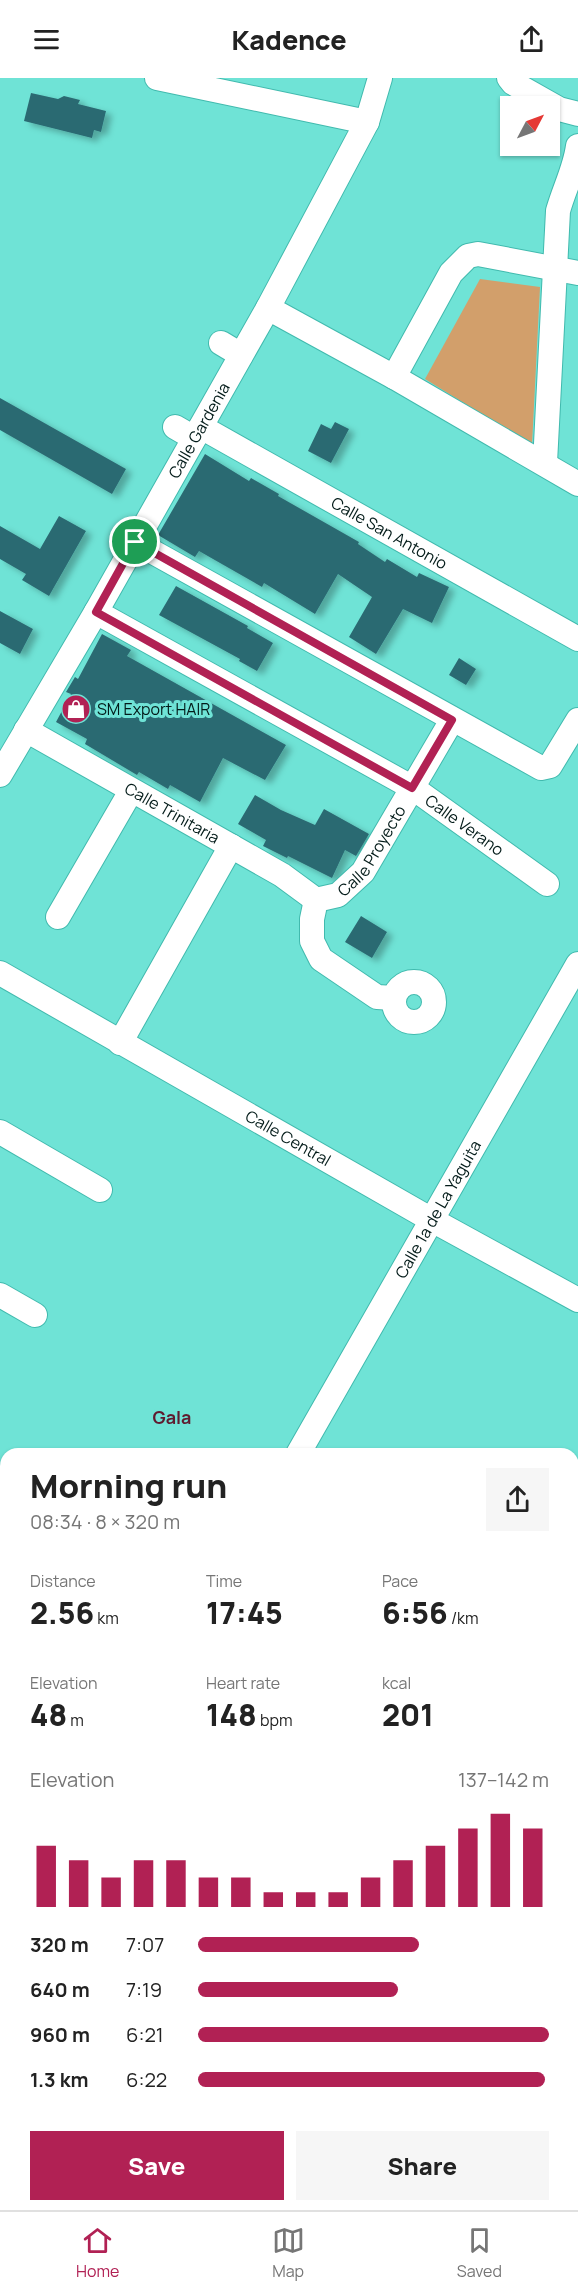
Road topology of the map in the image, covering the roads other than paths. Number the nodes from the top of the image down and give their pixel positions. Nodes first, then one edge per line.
1 (157, 78) edge
2 (380, 78) edge
3 (509, 78) edge
4 (578, 114) edge
5 (367, 122) junction
6 (578, 146) edge
7 (554, 269) junction
8 (578, 273) edge
9 (268, 308) junction
10 (394, 377) junction
11 (190, 430) junction
12 (545, 463) junction
13 (578, 484) edge
14 (135, 542) junction
15 (96, 612) junction
16 (578, 639) edge
17 (452, 720) junction
18 (578, 720) edge
19 (26, 730) junction
20 (0, 775) edge
21 (412, 788) junction
22 (131, 790) junction
23 (231, 846) junction
24 (547, 884) dead end
25 (316, 900) junction
26 (58, 917) dead end
27 (578, 964) edge
28 (0, 973) edge
29 (394, 998) dead end
30 (120, 1043) junction
31 (0, 1132) edge
32 (100, 1190) dead end
33 (432, 1220) junction
34 (0, 1295) edge
35 (578, 1300) edge
36 (35, 1315) dead end
37 (301, 1448) edge

1 - 5 street
2 - 5 street, Calle Gardenia
3 - 4 street
5 - 9 street, Calle Gardenia
6 - 7 street
7 - 8 street
7 - 10 street
7 - 12 street
9 - 10 street
9 - 11 street, Calle Gardenia
10 - 12 street
11 - 14 street, Calle Gardenia
11 - 16 street, Calle San Antonio
12 - 13 street
14 - 15 street, Calle Gardenia
14 - 17 street
15 - 19 street, Calle Gardenia
15 - 21 street, Calle Verano
17 - 18 street
17 - 21 street, Calle Proyecto
19 - 20 street, Calle Gardenia
19 - 22 street, Calle Trinitaria
21 - 24 street, Calle Verano
21 - 25 street, Calle Proyecto
22 - 23 street, Calle Trinitaria
22 - 26 street
23 - 25 street, Calle Trinitaria
23 - 30 street
25 - 29 street, Calle Proyecto
27 - 33 street, Calle 1a de La Yaguita
28 - 30 street, Calle Central
30 - 33 street, Calle Central
31 - 32 street
33 - 35 street, Calle Central
33 - 37 street, Calle 1a de La Yaguita
34 - 36 street

